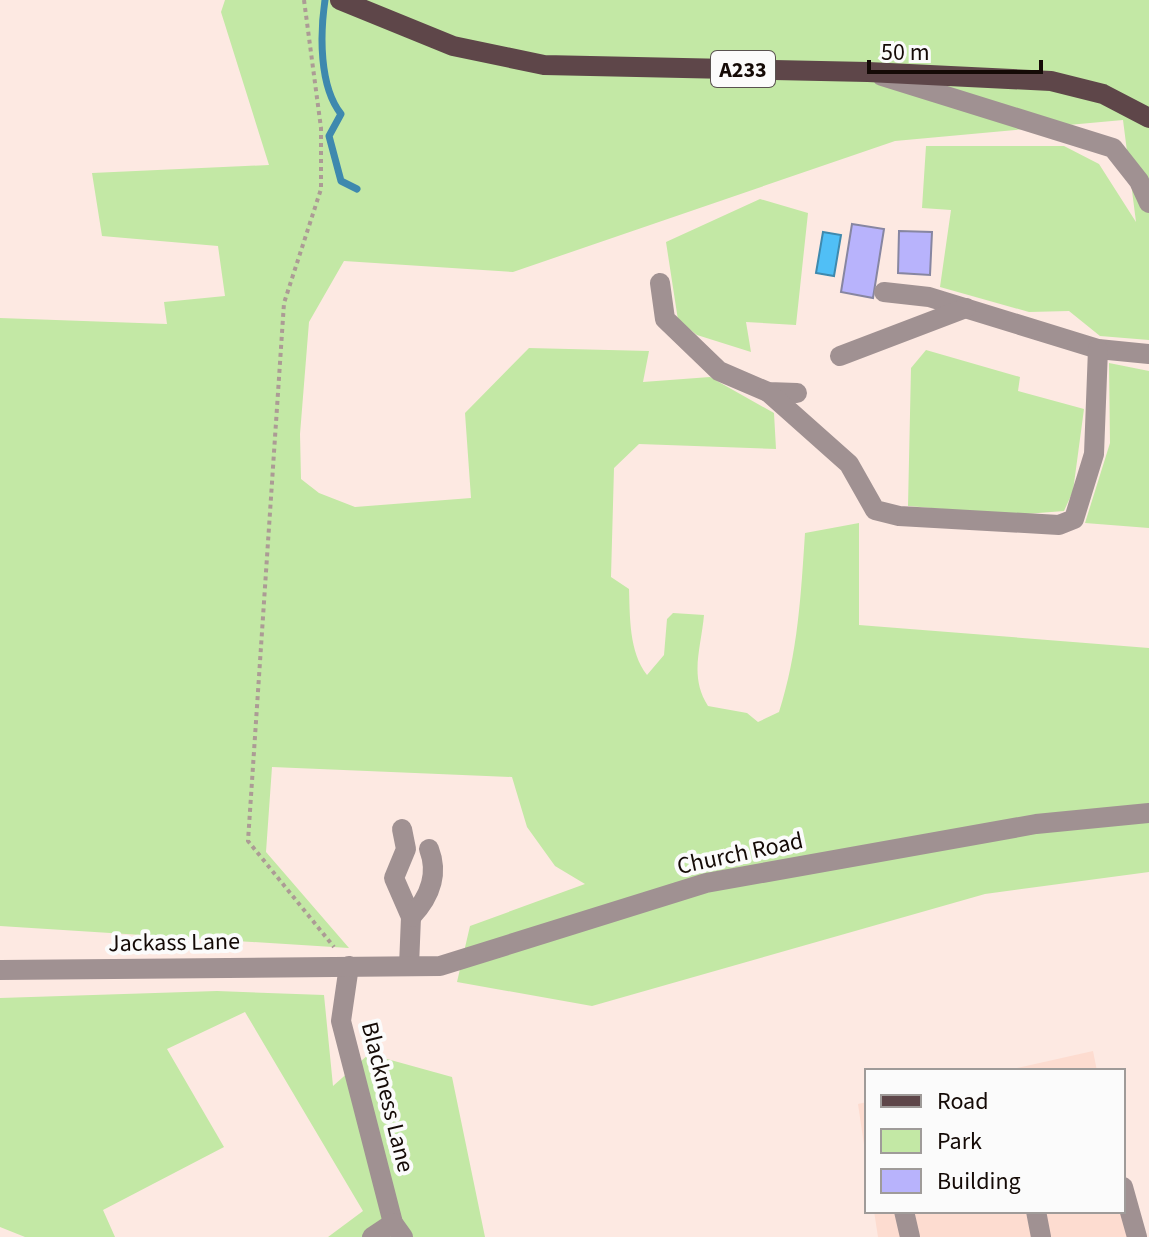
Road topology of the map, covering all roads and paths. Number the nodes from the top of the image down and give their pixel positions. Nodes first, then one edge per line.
1 (304, 0) edge
2 (340, 0) edge
3 (868, 72) junction
4 (1149, 118) edge
5 (1149, 203) edge
6 (660, 283) dead end
7 (884, 292) dead end
8 (966, 308) junction
9 (1098, 349) junction
10 (1149, 354) edge
11 (840, 356) dead end
12 (768, 392) junction
13 (797, 393) dead end
14 (1149, 813) edge
15 (402, 829) dead end
16 (429, 849) dead end
17 (411, 917) junction
18 (349, 966) junction
19 (409, 966) junction
20 (0, 970) edge
21 (1125, 1194) edge
22 (904, 1213) edge
23 (1036, 1213) edge
24 (398, 1230) edge
25 (372, 1237) edge
26 (910, 1237) edge
27 (1041, 1237) edge
28 (1137, 1237) edge

1 - 18 path
2 - 3 main road, A233
3 - 4 main road, A233
3 - 5 street
6 - 12 street
7 - 8 street
8 - 9 street
8 - 11 street
9 - 10 street
9 - 12 street
12 - 13 street
14 - 19 street, Church Road
15 - 17 street
16 - 17 street
17 - 19 street
18 - 19 street, Church Road
18 - 20 street, Jackass Lane
18 - 24 street, Blackness Lane
21 - 28 street
22 - 26 street
23 - 27 street
24 - 25 street

